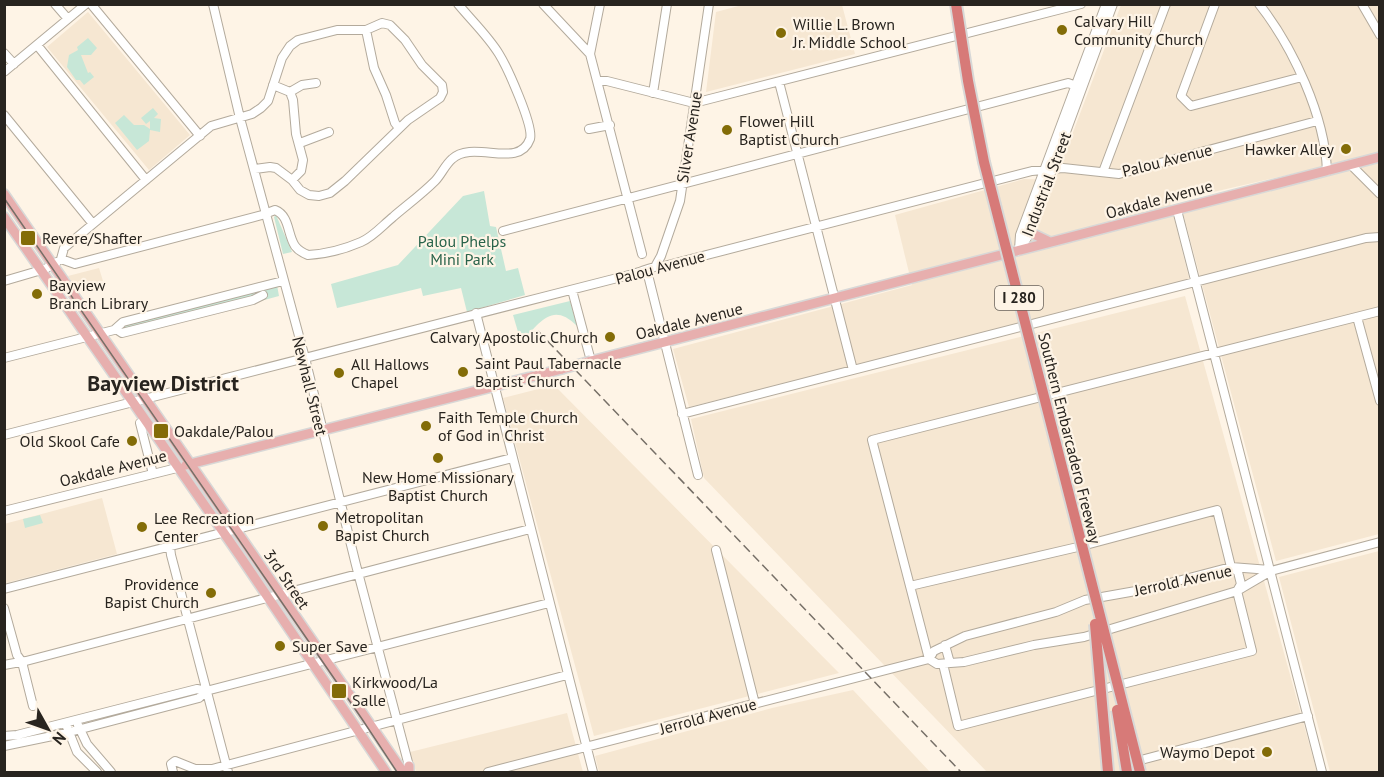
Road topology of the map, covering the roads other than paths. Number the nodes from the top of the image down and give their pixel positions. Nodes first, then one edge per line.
1 (56, 4) edge
2 (86, 4) edge
3 (91, 4) edge
4 (213, 4) edge
5 (458, 4) edge
6 (543, 4) edge
7 (600, 4) edge
8 (668, 4) edge
9 (709, 4) edge
10 (956, 4) edge
11 (1081, 4) edge
12 (1106, 4) edge
13 (1166, 4) edge
14 (1215, 4) edge
15 (1259, 4) edge
16 (1362, 4) edge
17 (1113, 5) edge
18 (68, 20) junction
19 (366, 30) junction
20 (958, 32) junction
21 (1380, 35) edge
22 (37, 45) junction
23 (4, 52) edge
24 (591, 54) junction
25 (14, 64) junction
26 (4, 72) edge
27 (1302, 77) junction
28 (599, 81) junction
29 (779, 82) junction
30 (316, 83) dead end
31 (273, 85) junction
32 (1079, 87) junction
33 (290, 92) junction
34 (654, 93) junction
35 (694, 103) junction
36 (971, 110) junction
37 (4, 116) edge
38 (240, 118) junction
39 (1317, 121) junction
40 (610, 125) junction
41 (399, 128) junction
42 (589, 129) dead end
43 (329, 132) dead end
44 (200, 136) junction
45 (300, 143) junction
46 (798, 154) junction
47 (1380, 158) edge
48 (1351, 165) junction
49 (1049, 168) junction
50 (255, 169) junction
51 (1327, 171) junction
52 (1103, 172) junction
53 (146, 180) junction
54 (292, 180) junction
55 (988, 182) junction
56 (682, 185) junction
57 (1380, 194) edge
58 (5, 196) edge
59 (628, 198) junction
60 (1177, 210) junction
61 (266, 214) junction
62 (4, 217) edge
63 (93, 224) junction
64 (816, 226) junction
65 (1000, 227) junction
66 (503, 231) dead end
67 (1025, 232) junction
68 (1380, 237) edge
69 (1053, 242) junction
70 (1018, 251) junction
71 (642, 254) dead end
72 (1007, 254) junction
73 (57, 262) junction
74 (656, 265) junction
75 (42, 270) junction
76 (647, 271) junction
77 (4, 281) edge
78 (283, 281) junction
79 (1196, 282) junction
80 (572, 290) junction
81 (263, 295) dead end
82 (835, 299) junction
83 (1380, 311) edge
84 (476, 314) junction
85 (1357, 316) junction
86 (1026, 327) junction
87 (116, 328) junction
88 (100, 333) junction
89 (87, 337) junction
90 (664, 343) junction
91 (1213, 353) junction
92 (4, 358) edge
93 (305, 358) junction
94 (591, 361) junction
95 (853, 370) junction
96 (494, 386) junction
97 (1044, 395) junction
98 (145, 399) junction
99 (1380, 401) edge
100 (132, 402) junction
101 (682, 414) junction
102 (140, 423) dead end
103 (322, 430) junction
104 (4, 435) edge
105 (512, 458) junction
106 (190, 465) junction
107 (177, 468) junction
108 (153, 474) junction
109 (698, 475) dead end
110 (340, 503) junction
111 (4, 511) edge
112 (530, 529) junction
113 (235, 530) junction
114 (223, 533) junction
115 (1079, 537) dead end
116 (1380, 542) edge
117 (170, 547) junction
118 (716, 550) dead end
119 (1083, 554) dead end
120 (1232, 567) junction
121 (1271, 571) junction
122 (358, 574) junction
123 (1086, 576) junction
124 (910, 586) junction
125 (4, 590) edge
126 (1237, 591) junction
127 (280, 595) junction
128 (268, 598) junction
129 (1095, 598) junction
130 (549, 603) junction
131 (4, 608) edge
132 (188, 619) junction
133 (1104, 632) junction
134 (945, 645) junction
135 (378, 647) junction
136 (928, 659) junction
137 (325, 661) junction
138 (22, 662) junction
139 (946, 663) junction
140 (313, 664) junction
141 (4, 665) edge
142 (567, 675) junction
143 (1117, 685) junction
144 (206, 691) junction
145 (755, 704) junction
146 (33, 706) dead end
147 (1308, 716) junction
148 (77, 720) junction
149 (397, 720) junction
150 (66, 723) junction
151 (371, 727) junction
152 (80, 729) junction
153 (358, 730) junction
154 (68, 732) junction
155 (4, 736) edge
156 (4, 746) edge
157 (586, 747) junction
158 (1137, 761) junction
159 (227, 769) edge
160 (209, 770) edge
161 (407, 770) edge
162 (97, 772) edge
163 (111, 772) edge
164 (173, 772) edge
165 (386, 772) edge
166 (488, 772) edge
167 (593, 772) edge
168 (1108, 772) edge
169 (1127, 772) edge
170 (1140, 772) edge
171 (1322, 772) edge

1 - 18 street
2 - 18 street
3 - 44 street
4 - 38 street, Newhall Street
5 - 61 street
6 - 24 street
7 - 24 street
8 - 34 street
9 - 35 street, Silver Avenue
10 - 170 highway, Southern Embarcadero Freeway / I 280, bridge
11 - 20 street
12 - 32 street, Industrial Street
13 - 52 street
14 - 27 street
15 - 27 street
16 - 21 street
17 - 32 street, Industrial Street
18 - 22 street
19 - 31 street
19 - 41 street
19 - 41 street
20 - 29 street
20 - 36 street
20 - 123 highway, Southern Embarcadero Freeway / I 280, bridge
22 - 25 street
22 - 53 street
23 - 25 street
24 - 28 street
25 - 26 street
27 - 39 street
28 - 34 street
28 - 40 street
29 - 35 street
29 - 46 street
30 - 33 street
31 - 33 street
31 - 38 street
32 - 36 street
32 - 49 street, Industrial Street
33 - 45 street
34 - 35 street
35 - 56 street, Silver Avenue
36 - 46 street
36 - 55 street
37 - 63 street
38 - 44 street
38 - 50 street, Newhall Street
39 - 51 street
39 - 52 street, Palou Avenue
40 - 42 street
40 - 59 street
41 - 54 street
43 - 45 street
44 - 53 street
45 - 54 street
46 - 56 street
46 - 64 street
47 - 48 main road, Oakdale Avenue
48 - 51 main road, Oakdale Avenue
48 - 57 street
49 - 52 street, Palou Avenue
49 - 55 street, Palou Avenue
49 - 67 street, Industrial Street
50 - 54 street
50 - 61 street, Newhall Street
51 - 60 main road, Oakdale Avenue
53 - 63 street
55 - 64 street, Palou Avenue
55 - 65 street
56 - 59 street
56 - 74 street, Silver Avenue
58 - 73 main road, 3rd Street
59 - 66 street
59 - 71 street
60 - 69 main road, Oakdale Avenue
60 - 79 street
61 - 73 street
61 - 78 street, Newhall Street
62 - 75 main road, 3rd Street
63 - 73 street
64 - 74 street, Palou Avenue
64 - 82 street
65 - 67 street
65 - 72 street
67 - 69 main road
67 - 70 street, Industrial Street
68 - 79 street
69 - 70 main road, Oakdale Avenue
70 - 72 main road, Oakdale Avenue
72 - 82 main road, Oakdale Avenue
72 - 86 street
73 - 75 street
73 - 88 main road, 3rd Street
74 - 76 street, Palou Avenue
75 - 77 street
75 - 89 main road, 3rd Street
76 - 80 street, Palou Avenue
76 - 90 street
78 - 87 street
78 - 93 street, Newhall Street
79 - 86 street
79 - 91 street
80 - 84 street, Palou Avenue
80 - 94 street
81 - 87 street
82 - 90 main road, Oakdale Avenue
82 - 95 street
83 - 85 street
84 - 93 street, Palou Avenue
84 - 96 street
85 - 91 street
85 - 99 street
86 - 95 street
86 - 97 street
87 - 88 street
88 - 89 street
88 - 98 main road, 3rd Street
89 - 92 street
89 - 100 main road, 3rd Street
90 - 94 main road, Oakdale Avenue
90 - 101 street
91 - 97 street
91 - 121 street
93 - 98 street, Palou Avenue
93 - 103 street, Newhall Street
94 - 96 main road, Oakdale Avenue, bridge
95 - 101 street
96 - 103 main road, Oakdale Avenue
96 - 105 street
97 - 115 street
97 - 124 street
98 - 100 street, Palou Avenue
98 - 106 main road, 3rd Street
100 - 104 street, Palou Avenue
100 - 107 main road, 3rd Street
101 - 109 street
102 - 108 street
103 - 106 main road, Oakdale Avenue
103 - 110 street, Newhall Street
105 - 110 street
105 - 112 street
106 - 107 main road, Oakdale Avenue
106 - 113 main road, 3rd Street
107 - 108 street, Oakdale Avenue
107 - 114 main road, 3rd Street
108 - 111 street, Oakdale Avenue
110 - 113 street
110 - 122 street, Newhall Street
112 - 122 street
112 - 130 street
113 - 114 street
113 - 127 main road, 3rd Street
114 - 117 street
114 - 128 main road, 3rd Street
116 - 121 street, Jerrold Avenue
117 - 125 street
117 - 132 street
118 - 145 street
119 - 129 street
120 - 121 street, Jerrold Avenue
120 - 124 street
120 - 126 street
120 - 129 street, Jerrold Avenue
121 - 126 street, Jerrold Avenue
121 - 147 street
122 - 127 street
122 - 135 street, Newhall Street
123 - 168 highway, bridge
123 - 169 highway, Southern Embarcadero Freeway / I 280, bridge
124 - 136 street
126 - 133 street, Jerrold Avenue
126 - 143 street
127 - 128 street
127 - 137 main road, 3rd Street
128 - 132 street
128 - 140 main road, 3rd Street
129 - 133 street
129 - 134 street, Jerrold Avenue
130 - 135 street
130 - 142 street
131 - 138 street
132 - 138 street
132 - 144 street
133 - 139 street, Jerrold Avenue
133 - 143 street
134 - 136 street, Jerrold Avenue
134 - 139 street
135 - 137 street
135 - 149 street, Newhall Street
136 - 139 street, Jerrold Avenue
136 - 145 street, Jerrold Avenue
137 - 140 street
137 - 151 main road, 3rd Street
138 - 141 street
138 - 146 street
139 - 143 street
140 - 144 street
140 - 153 main road, 3rd Street
142 - 149 street
142 - 157 street
143 - 158 street
144 - 148 street
144 - 152 street
144 - 159 street
145 - 157 street, Jerrold Avenue
147 - 158 street
147 - 171 street
148 - 150 street
148 - 152 street
149 - 151 street
149 - 161 street, Newhall Street
150 - 154 street
150 - 155 street
151 - 153 street
151 - 161 main road, 3rd Street
152 - 154 street
152 - 163 street
153 - 159 street
153 - 165 main road, 3rd Street
154 - 156 street
154 - 162 street
157 - 166 street, Jerrold Avenue
157 - 167 street
158 - 170 street
159 - 160 street
160 - 164 street

